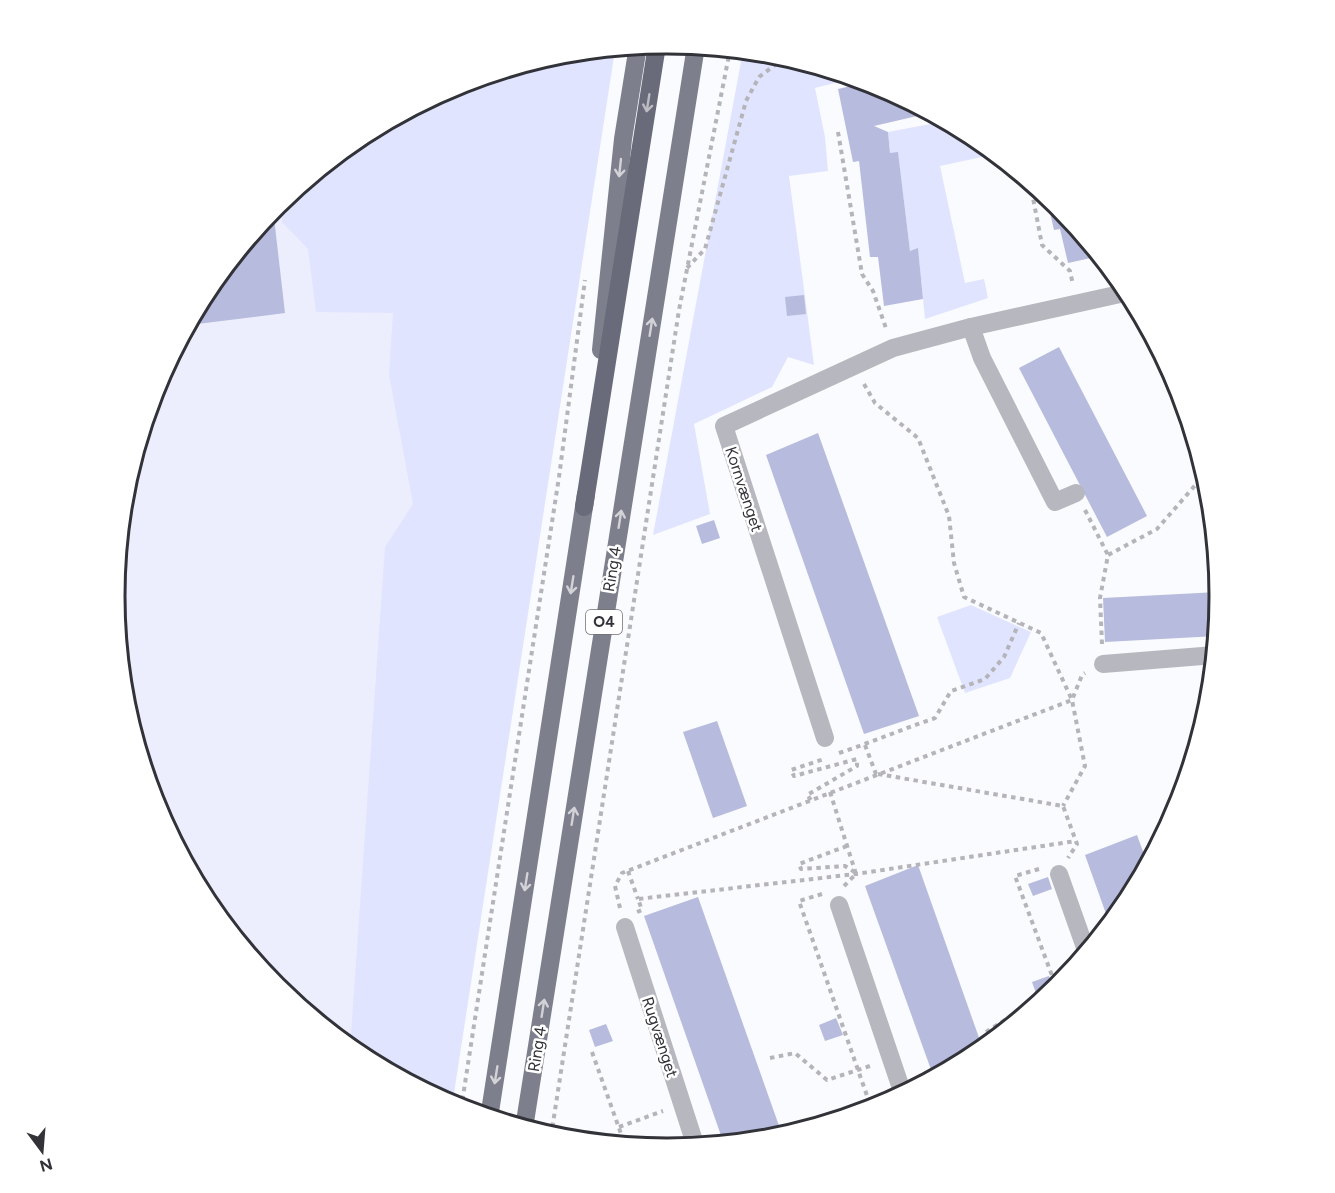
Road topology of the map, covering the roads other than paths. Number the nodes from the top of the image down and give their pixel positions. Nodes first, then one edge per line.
1 (656, 54) edge
2 (637, 55) edge
3 (695, 55) edge
4 (1119, 294) edge
5 (971, 327) junction
6 (1076, 493) dead end
7 (584, 507) junction
8 (1206, 656) edge
9 (1103, 664) road end
10 (825, 738) dead end
11 (1058, 865) road end
12 (835, 898) road end
13 (624, 922) road end
14 (1084, 944) edge
15 (900, 1086) edge
16 (490, 1109) edge
17 (526, 1121) edge
18 (693, 1138) edge

1 -> 7 highway, O4
2 -> 7 main road
17 -> 3 main road, Ring 4 / O4
4 - 5 street, Kornvænget
5 - 6 street
5 - 10 street, Kornvænget
7 -> 16 main road, O4
8 - 9 street
11 - 14 street
12 - 15 street
13 - 18 street, Rugvænget

